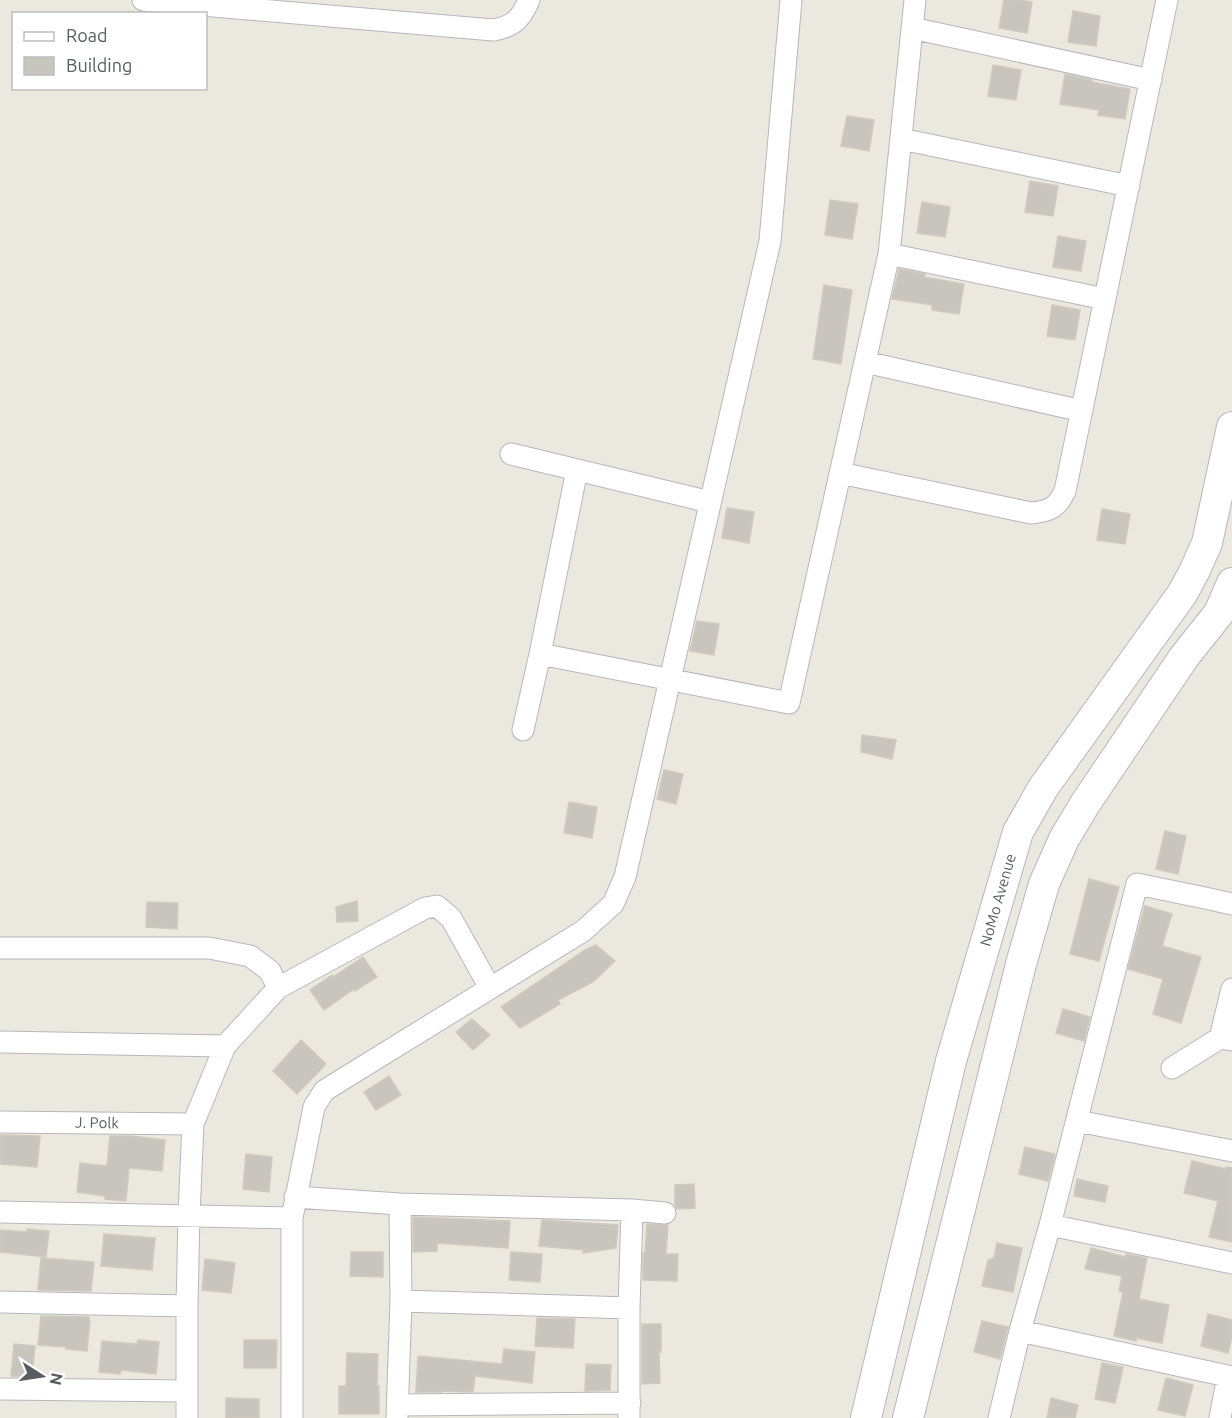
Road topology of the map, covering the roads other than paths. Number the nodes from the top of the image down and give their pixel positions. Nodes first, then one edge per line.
1 (143, 0) edge
2 (529, 0) edge
3 (791, 0) edge
4 (915, 0) edge
5 (1167, 0) edge
6 (193, 2) edge
7 (912, 28) junction
8 (1150, 80) junction
9 (901, 139) junction
10 (1129, 186) junction
11 (889, 255) junction
12 (1105, 299) junction
13 (865, 362) junction
14 (1082, 411) junction
15 (1232, 427) edge
16 (511, 454) dead end
17 (577, 470) junction
18 (840, 473) junction
19 (710, 502) junction
20 (1232, 584) edge
21 (540, 654) junction
22 (670, 680) junction
23 (523, 730) dead end
24 (1232, 904) edge
25 (0, 948) edge
26 (278, 988) junction
27 (490, 988) junction
28 (1232, 989) edge
29 (1226, 1039) edge
30 (0, 1042) edge
31 (225, 1046) junction
32 (1172, 1068) dead end
33 (1077, 1121) junction
34 (0, 1122) edge
35 (193, 1124) junction
36 (1232, 1151) edge
37 (295, 1197) junction
38 (400, 1204) junction
39 (632, 1210) junction
40 (0, 1212) edge
41 (665, 1213) dead end
42 (189, 1215) junction
43 (292, 1218) junction
44 (1050, 1225) junction
45 (1232, 1263) edge
46 (401, 1301) junction
47 (0, 1302) edge
48 (187, 1306) junction
49 (629, 1308) junction
50 (1020, 1330) junction
51 (1230, 1377) edge
52 (0, 1389) edge
53 (187, 1391) junction
54 (630, 1410) edge
55 (397, 1411) edge
56 (188, 1418) edge
57 (292, 1418) edge
58 (866, 1418) edge
59 (908, 1418) edge
60 (999, 1418) edge
61 (1220, 1418) edge

1 - 6 street
2 - 6 street
3 - 19 street
4 - 7 street
5 - 8 street
7 - 8 street
7 - 9 street
8 - 10 street
9 - 10 street
9 - 11 street
10 - 12 street
11 - 12 street
11 - 13 street
12 - 14 street
13 - 14 street
13 - 18 street
14 - 18 street
15 - 58 main road, NoMo Avenue
16 - 17 street
17 - 19 street
17 - 21 street
18 - 22 street
19 - 22 street
20 - 59 main road
21 - 22 street
21 - 23 street
22 - 27 street
24 - 33 street
25 - 26 street
26 - 27 street
26 - 31 street
27 - 37 street
28 - 29 street
29 - 32 street
30 - 31 street
31 - 35 street
33 - 36 street
33 - 44 street
34 - 35 street, J. Polk
35 - 42 street
37 - 38 street
37 - 43 street
38 - 39 street
38 - 46 street
39 - 41 street
39 - 49 street
40 - 42 street
42 - 43 street
42 - 48 street
43 - 57 street
44 - 45 street
44 - 50 street
46 - 49 street
46 - 55 street
47 - 48 street
48 - 53 street
49 - 54 street
50 - 51 street
50 - 60 street
51 - 61 street
52 - 53 street
53 - 56 street
54 - 55 street

